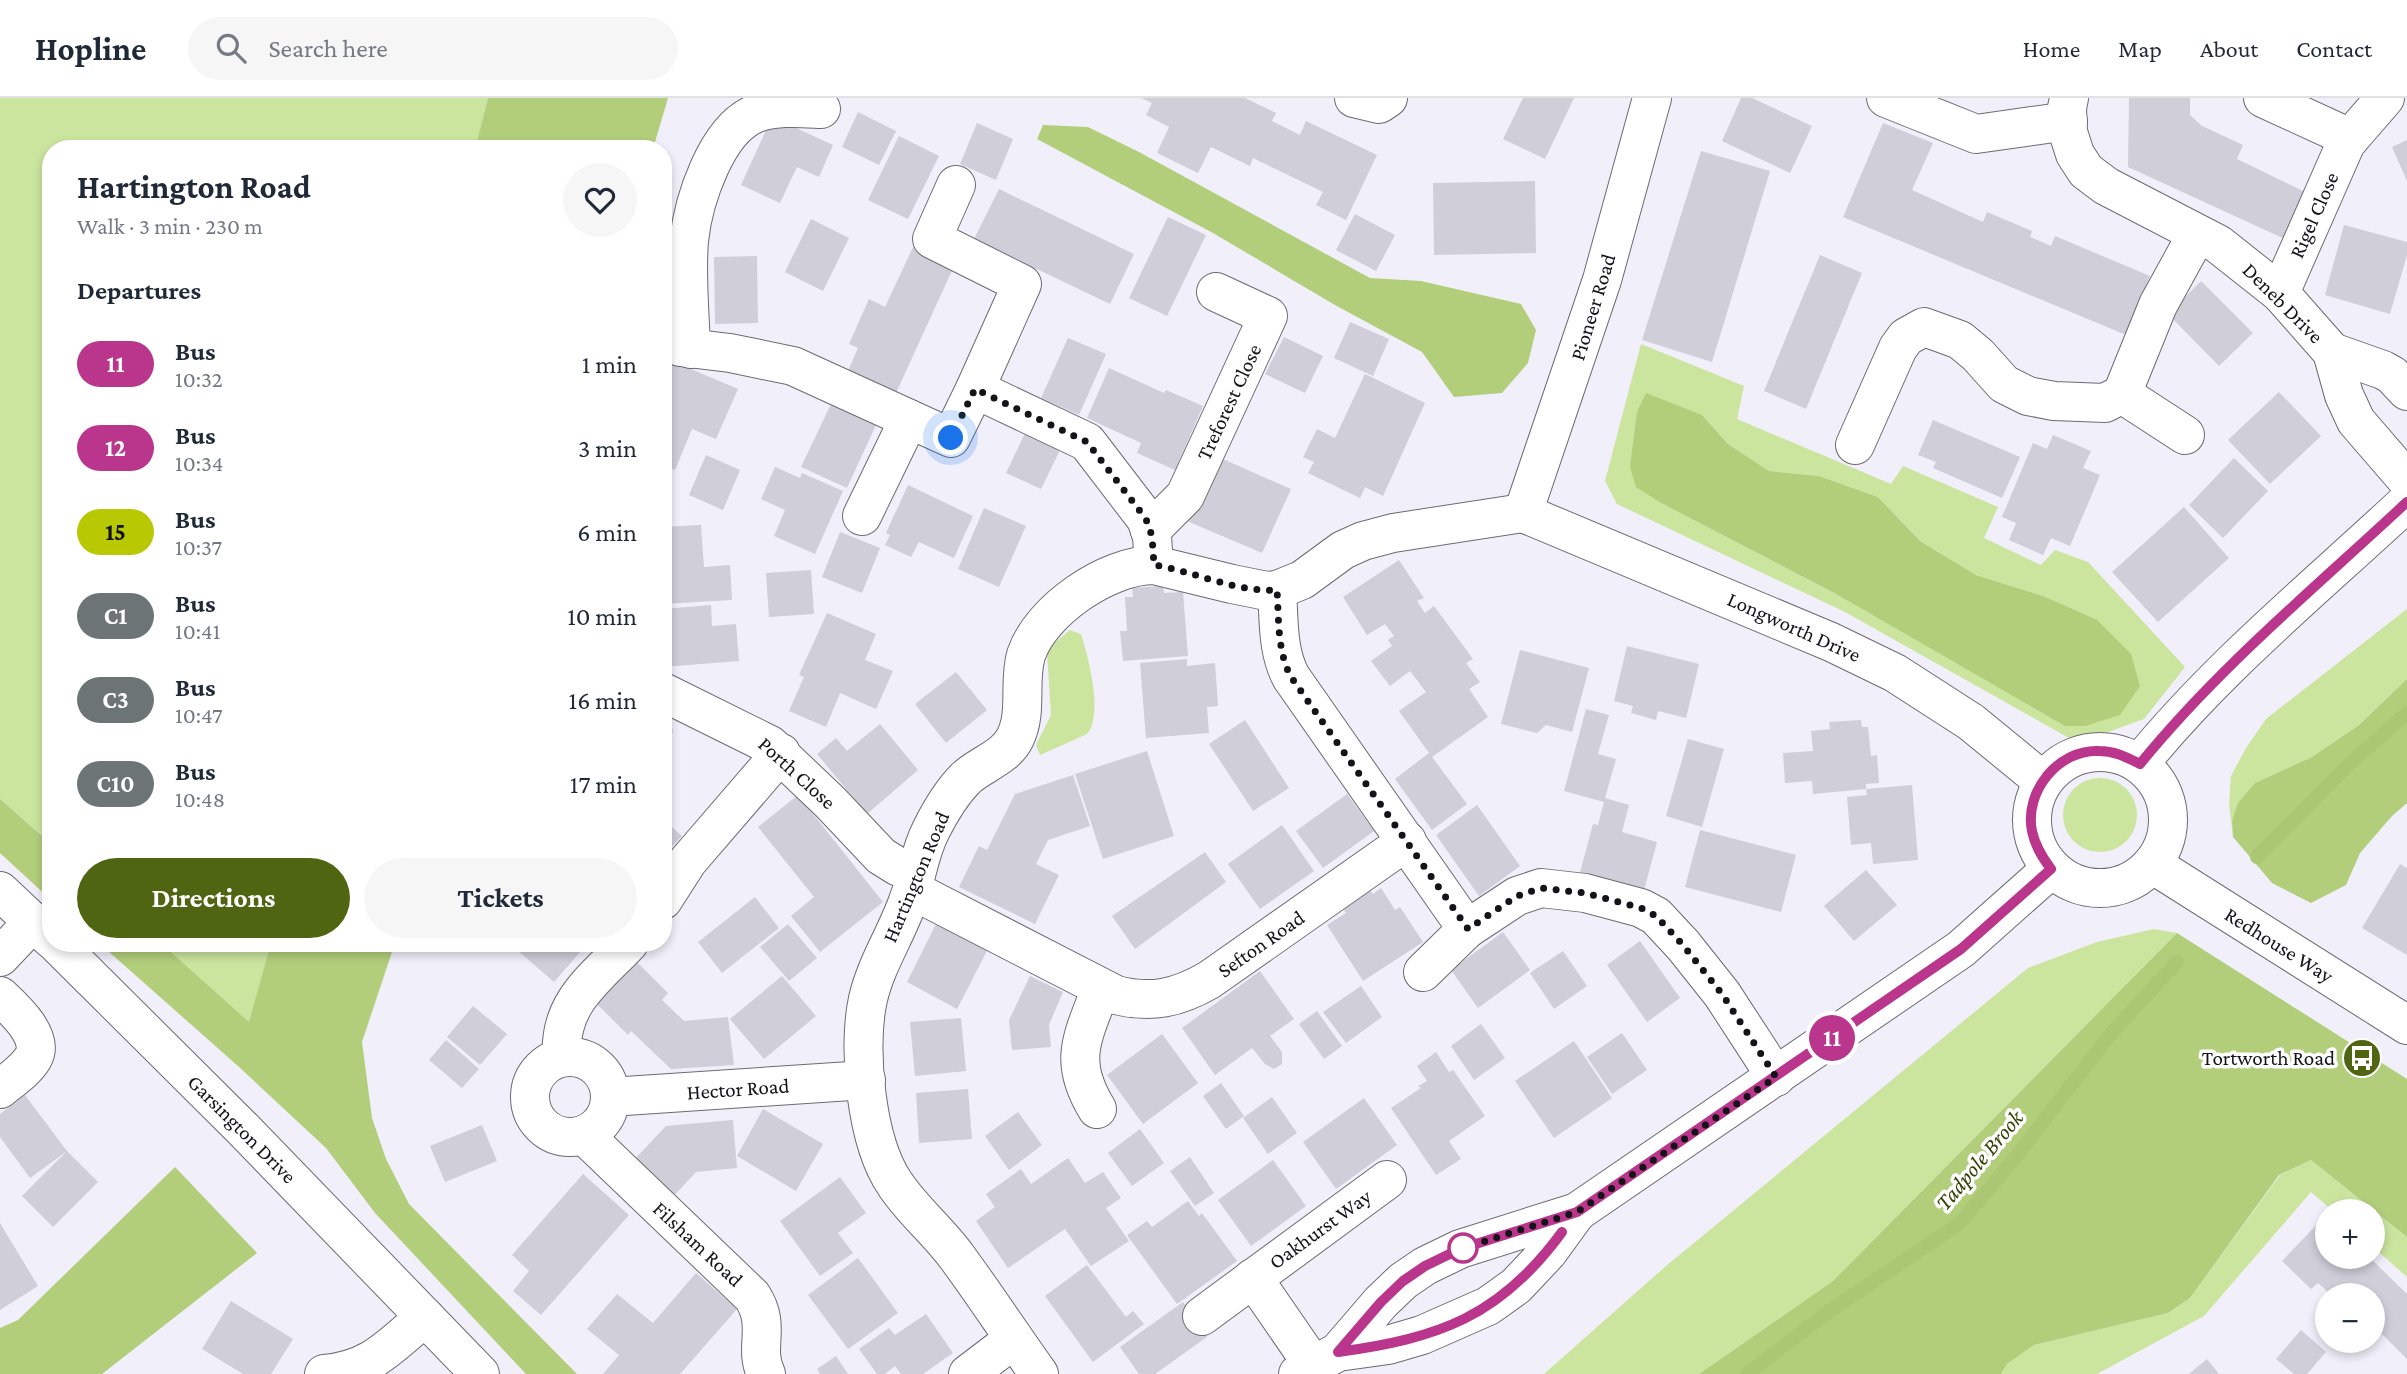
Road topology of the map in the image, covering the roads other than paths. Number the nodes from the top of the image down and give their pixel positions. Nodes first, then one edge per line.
1 (1354, 98) edge
2 (1388, 98) edge
3 (1652, 98) edge
4 (1886, 98) edge
5 (2263, 98) edge
6 (2385, 98) edge
7 (821, 109) dead end
8 (2068, 110) edge
9 (2350, 138) junction
10 (956, 185) dead end
11 (2197, 234) junction
12 (1216, 292) dead end
13 (2280, 293) junction
14 (2332, 352) junction
15 (975, 389) junction
16 (2407, 391) edge
17 (2122, 394) junction
18 (909, 419) junction
19 (2185, 435) dead end
20 (1854, 445) dead end
21 (2407, 480) edge
22 (2407, 502) edge
23 (1524, 513) junction
24 (862, 516) dead end
25 (1152, 548) junction
26 (1277, 590) junction
27 (672, 695) edge
28 (780, 753) junction
29 (2140, 764) junction
30 (2043, 781) junction
31 (1407, 841) junction
32 (2152, 864) junction
33 (2051, 869) junction
34 (914, 882) junction
35 (672, 886) edge
36 (0, 891) edge
37 (1468, 929) junction
38 (42, 930) edge
39 (42, 937) edge
40 (64, 952) edge
41 (621, 952) edge
42 (0, 957) edge
43 (1423, 972) dead end
44 (1101, 988) junction
45 (0, 996) edge
46 (2407, 1025) edge
47 (562, 1057) junction
48 (1776, 1077) junction
49 (866, 1080) junction
50 (0, 1089) edge
51 (610, 1097) junction
52 (1097, 1109) dead end
53 (584, 1135) junction
54 (1387, 1180) dead end
55 (1577, 1212) junction
56 (1253, 1278) junction
57 (1202, 1316) dead end
58 (425, 1317) junction
59 (1014, 1339) junction
60 (1316, 1363) edge
61 (324, 1374) edge
62 (480, 1374) edge
63 (766, 1374) edge
64 (968, 1374) edge
65 (1039, 1374) edge

1 - 2 street
3 - 23 street, Pioneer Road
4 - 8 street, Deneb Drive
5 - 9 street
6 - 9 street, Rigel Close
7 - 18 street
8 - 11 street, Deneb Drive
9 - 13 street, Rigel Close
10 - 15 street
11 - 13 street, Deneb Drive
11 - 17 street
12 - 25 street, Treforest Close
13 - 14 street, Deneb Drive
14 - 16 street, Deneb Drive
14 - 21 street, Deneb Drive
15 - 18 street
15 - 25 street
17 - 19 street
17 - 20 street
18 - 24 street
22 - 29 street
23 - 26 street
23 - 30 street, Longworth Drive
25 - 26 street, Hartington Road
25 - 34 street, Hartington Road
26 - 31 street
27 - 28 street, Porth Close
28 - 34 street, Porth Close
28 - 35 street
29 - 30 street
29 - 32 street
30 - 33 street
31 - 37 street
31 - 44 street, Sefton Road
32 - 33 street
32 - 46 street, Redhouse Way
33 - 48 street
34 - 44 street, Sefton Road
34 - 49 street, Hartington Road
36 - 38 street, Garsington Drive
37 - 43 street
37 - 48 street
39 - 42 street
40 - 58 street, Garsington Drive
41 - 47 street
44 - 52 street
45 - 50 street
47 - 51 street
47 - 53 street
48 - 55 street
49 - 51 street, Hector Road
49 - 59 street, Hartington Road
51 - 53 street
53 - 63 street, Filsham Road
54 - 56 street, Oakhurst Way
55 - 60 street
55 - 60 street
56 - 57 street, Oakhurst Way
56 - 60 street, Oakhurst Way
58 - 61 street
58 - 62 street, Garsington Drive
59 - 64 street
59 - 65 street, Hartington Road

